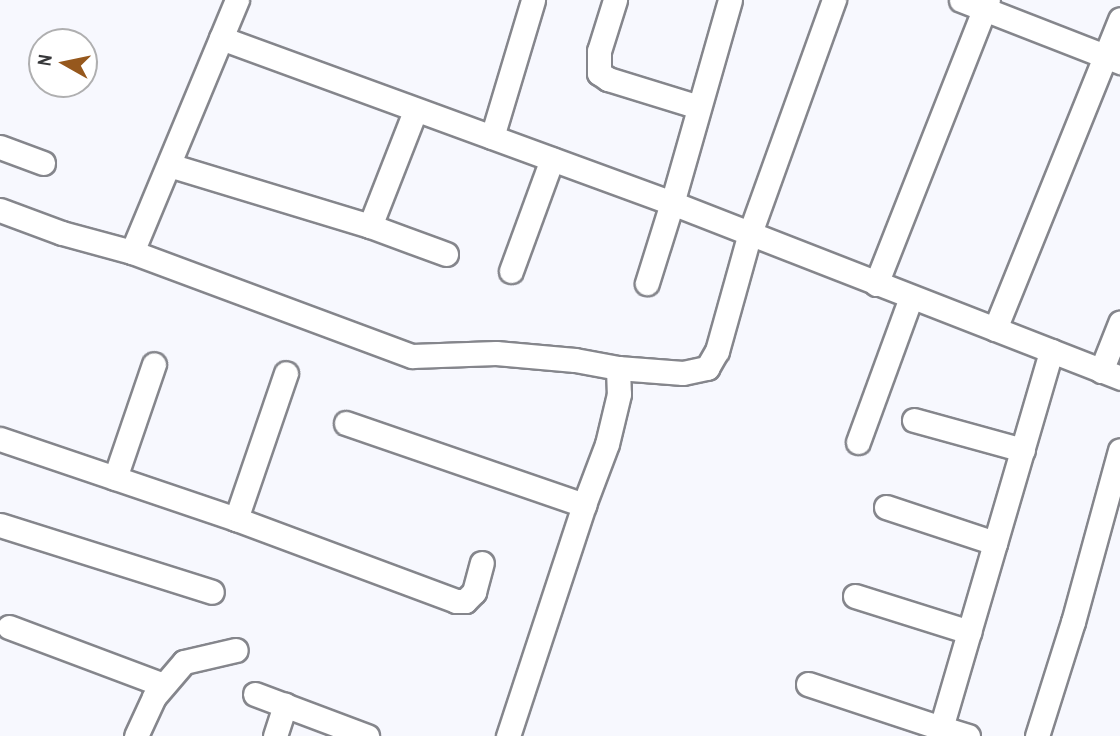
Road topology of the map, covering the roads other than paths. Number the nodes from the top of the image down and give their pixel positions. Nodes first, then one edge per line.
1 (236, 0) edge
2 (533, 0) edge
3 (615, 0) edge
4 (730, 0) edge
5 (834, 0) edge
6 (961, 0) edge
7 (986, 5) edge
8 (1120, 19) edge
9 (222, 38) junction
10 (1112, 59) edge
11 (699, 107) junction
12 (415, 111) junction
13 (492, 137) junction
14 (0, 147) edge
15 (552, 159) junction
16 (43, 163) dead end
17 (169, 165) junction
18 (672, 203) junction
19 (0, 210) edge
20 (370, 226) junction
21 (750, 233) junction
22 (132, 252) junction
23 (446, 254) dead end
24 (512, 271) dead end
25 (647, 283) dead end
26 (876, 284) junction
27 (911, 297) junction
28 (1120, 323) edge
29 (995, 329) junction
30 (1051, 351) junction
31 (154, 364) dead end
32 (618, 368) junction
33 (286, 373) dead end
34 (1110, 374) edge
35 (914, 420) dead end
36 (346, 423) dead end
37 (0, 439) edge
38 (858, 442) dead end
39 (1023, 450) junction
40 (1120, 450) edge
41 (115, 478) junction
42 (584, 505) junction
43 (886, 507) dead end
44 (236, 519) junction
45 (0, 525) edge
46 (995, 543) junction
47 (482, 564) dead end
48 (212, 592) dead end
49 (855, 596) dead end
50 (9, 626) dead end
51 (969, 632) junction
52 (236, 650) dead end
53 (808, 684) dead end
54 (163, 685) junction
55 (256, 694) dead end
56 (285, 705) junction
57 (941, 728) junction
58 (136, 736) edge
59 (275, 736) edge
60 (367, 736) edge
61 (508, 736) edge
62 (968, 736) edge
63 (1037, 736) edge

1 - 9 street
2 - 13 street
3 - 11 street
4 - 11 street
5 - 21 street
6 - 7 street
7 - 10 street
7 - 26 street
8 - 10 street
9 - 12 street
9 - 17 street
10 - 29 street
11 - 18 street
12 - 13 street
12 - 20 street
13 - 15 street
14 - 16 street
15 - 18 street
15 - 24 street
17 - 20 street
17 - 22 street
18 - 21 street
18 - 25 street
19 - 22 street
20 - 23 street
21 - 26 street
21 - 32 street
22 - 32 street
26 - 27 street
27 - 29 street
27 - 38 street
28 - 34 street
29 - 30 street
30 - 34 street
30 - 39 street
31 - 41 street
32 - 42 street
33 - 44 street
35 - 39 street
36 - 42 street
37 - 41 street
39 - 46 street
40 - 63 street
41 - 44 street
42 - 61 street
43 - 46 street
44 - 47 street
45 - 48 street
46 - 51 street
49 - 51 street
50 - 54 street
51 - 57 street
52 - 54 street
53 - 57 street
54 - 58 street
55 - 56 street
56 - 59 street
56 - 60 street
57 - 62 street

